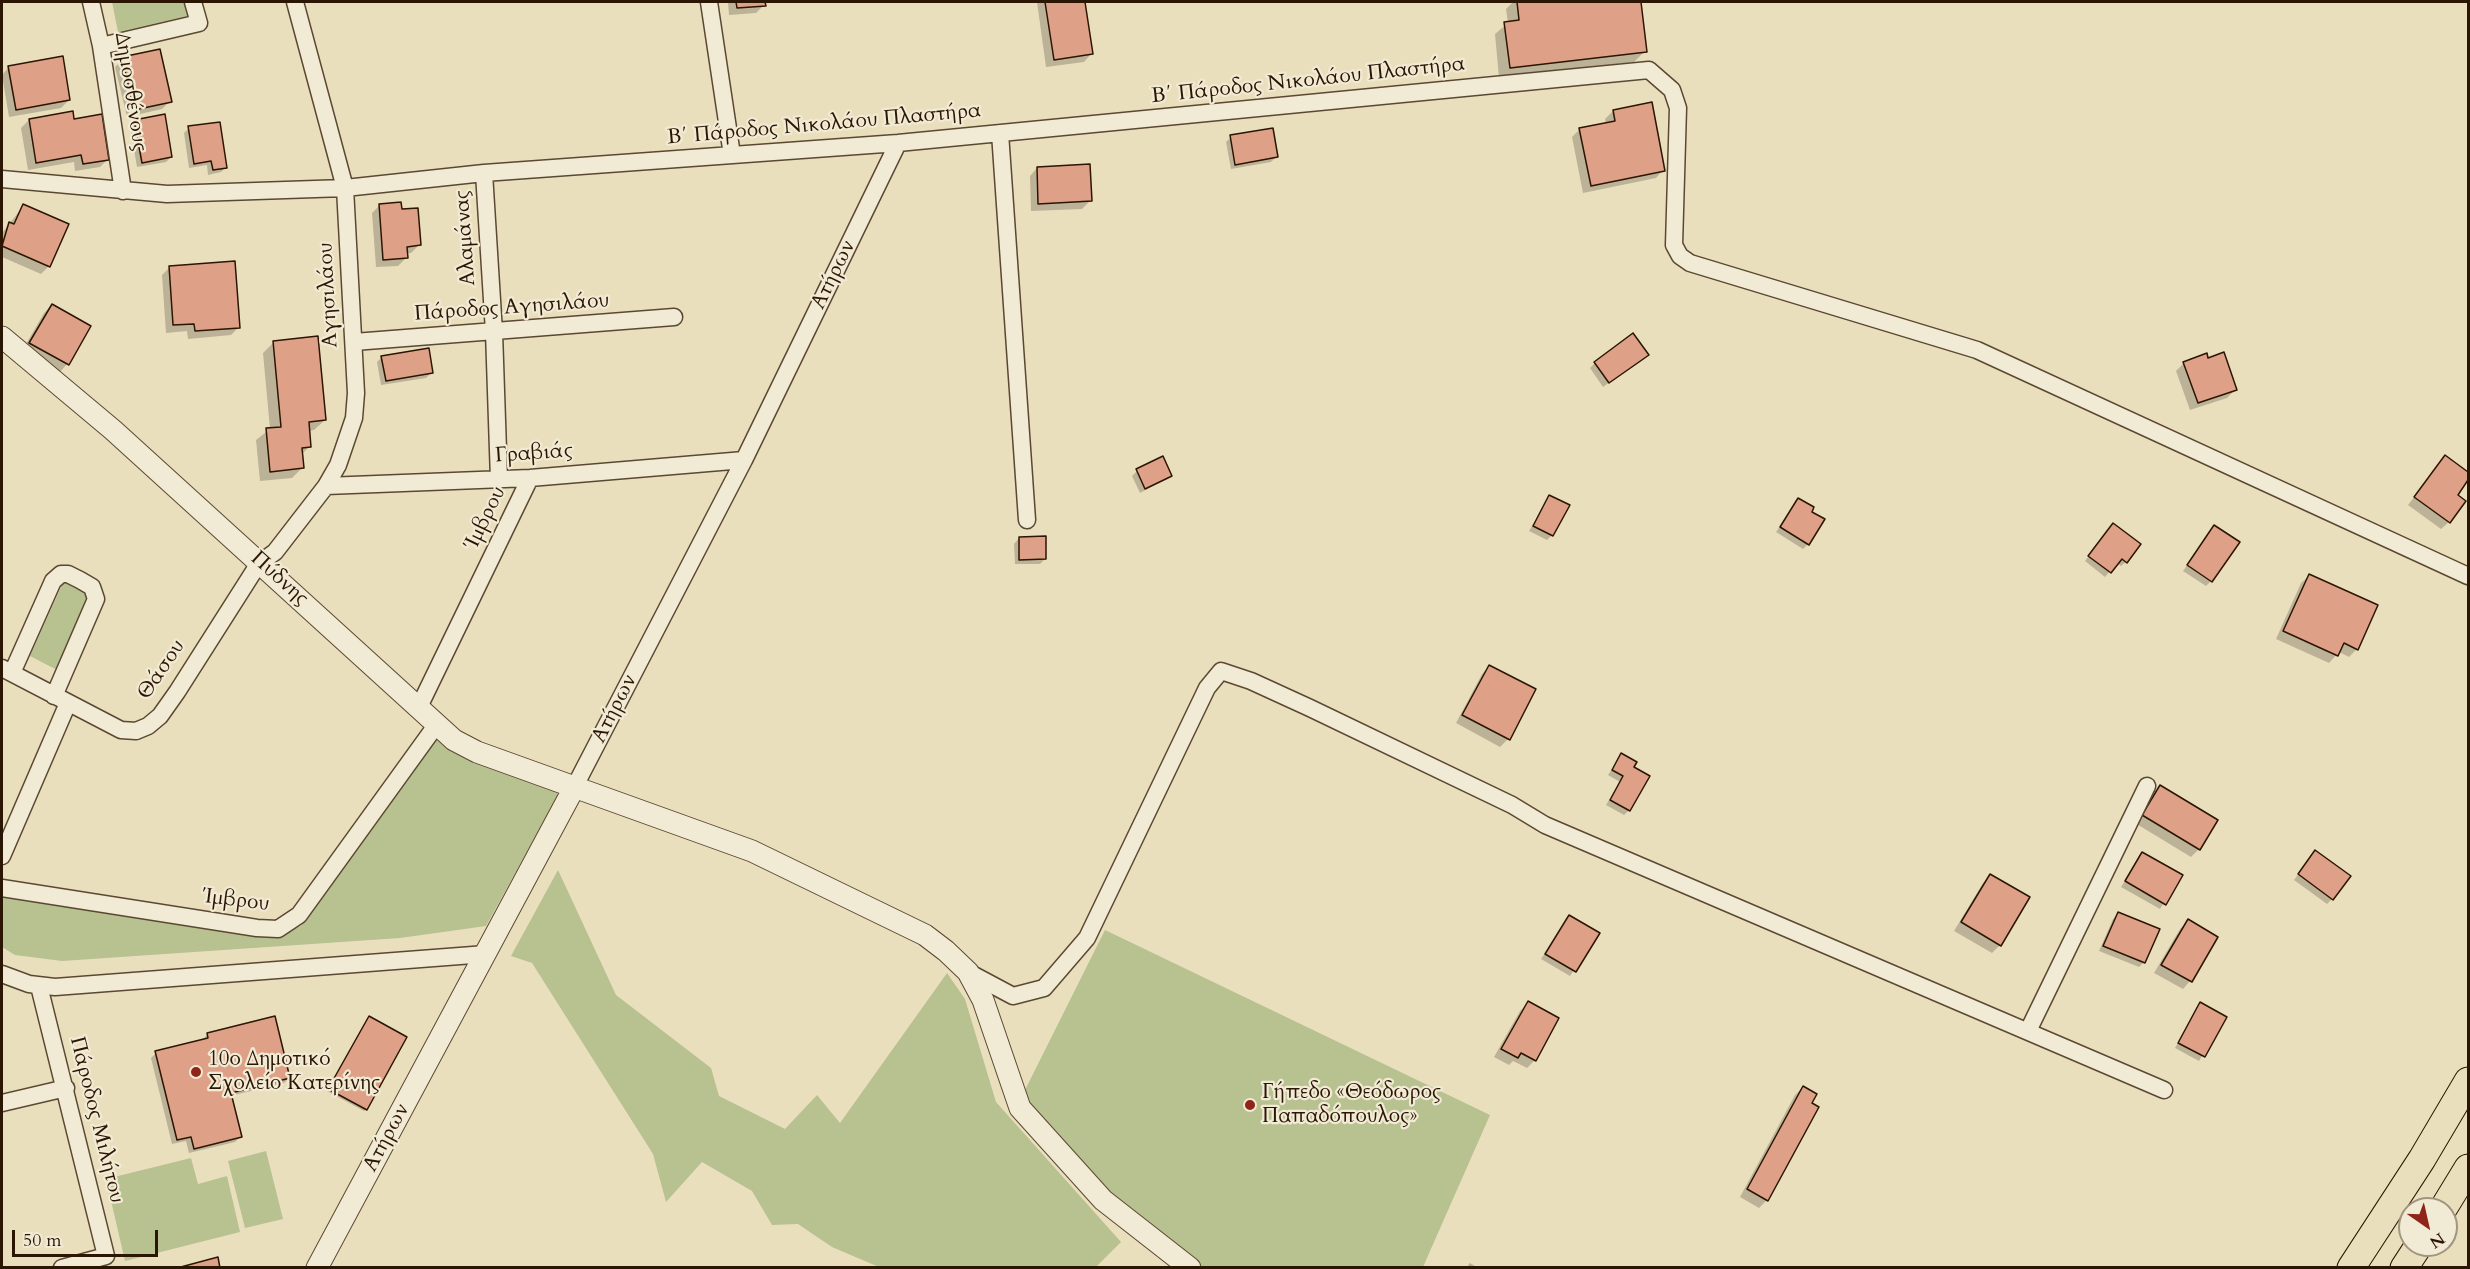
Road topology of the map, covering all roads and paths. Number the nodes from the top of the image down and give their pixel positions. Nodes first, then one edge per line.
1 (91, 2) edge
2 (196, 2) edge
3 (295, 2) edge
4 (709, 2) edge
5 (101, 46) junction
6 (1000, 133) junction
7 (898, 143) junction
8 (732, 155) junction
9 (484, 173) junction
10 (2, 179) edge
11 (345, 188) junction
12 (123, 191) junction
13 (674, 317) dead end
14 (494, 332) junction
15 (2, 337) edge
16 (354, 342) junction
17 (744, 460) junction
18 (530, 478) junction
19 (499, 480) junction
20 (326, 486) junction
21 (1027, 520) dead end
22 (261, 562) junction
23 (2469, 576) edge
24 (7, 671) edge
25 (61, 700) junction
26 (419, 707) junction
27 (437, 724) junction
28 (575, 786) junction
29 (2147, 786) dead end
30 (2, 856) edge
31 (2, 888) edge
32 (486, 954) junction
33 (968, 972) junction
34 (2, 974) edge
35 (39, 986) junction
36 (2028, 1031) junction
37 (2469, 1080) edge
38 (66, 1088) junction
39 (2164, 1090) dead end
40 (2, 1102) edge
41 (2469, 1168) edge
42 (2451, 1197) edge
43 (62, 1268) edge
44 (317, 1268) edge
45 (1190, 1268) edge
46 (2351, 1268) edge

1 - 5 street, Δημοσθένους
2 - 5 street
3 - 11 street, Αγησιλάου
4 - 8 street
5 - 12 street, Δημοσθένους
6 - 7 street, Β΄ Πάροδος Νικολάου Πλαστήρα
6 - 21 street
6 - 23 street, Β΄ Πάροδος Νικολάου Πλαστήρα
7 - 8 street, Β΄ Πάροδος Νικολάου Πλαστήρα
7 - 17 street, Ατήρων
8 - 9 street, Β΄ Πάροδος Νικολάου Πλαστήρα
9 - 11 street, Β΄ Πάροδος Νικολάου Πλαστήρα
9 - 14 street, Αλαμάνας
10 - 12 street, Β΄ Πάροδος Νικολάου Πλαστήρα
11 - 12 street, Β΄ Πάροδος Νικολάου Πλαστήρα
11 - 16 street, Αγησιλάου
13 - 14 street, Πάροδος Αγησιλάου
14 - 16 street, Πάροδος Αγησιλάου
14 - 19 street, Αλαμάνας
15 - 22 street, Πύδνης
16 - 20 street, Αγησιλάου
17 - 18 street, Γραβιάς
17 - 28 street, Ατήρων
18 - 19 street, Γραβιάς
18 - 26 street, Ίμβρου
19 - 20 street, Γραβιάς
20 - 22 street, Αγησιλάου
22 - 25 street, Θάσου
22 - 26 street, Πύδνης
24 - 25 street, Θάσου
24 - 25 street
25 - 30 street
26 - 27 street, Πύδνης
27 - 28 street, Πύδνης
27 - 31 street, Ίμβρου
28 - 32 street, Ατήρων
28 - 33 street, Πύδνης
29 - 36 street
32 - 35 street
32 - 44 street, Ατήρων
33 - 36 street
33 - 45 street
34 - 35 street
35 - 38 street, Πάροδος Μιλήτου
36 - 39 street
37 - 46 main road
38 - 40 street
38 - 43 street, Πάροδος Μιλήτου
41 - 42 main road

